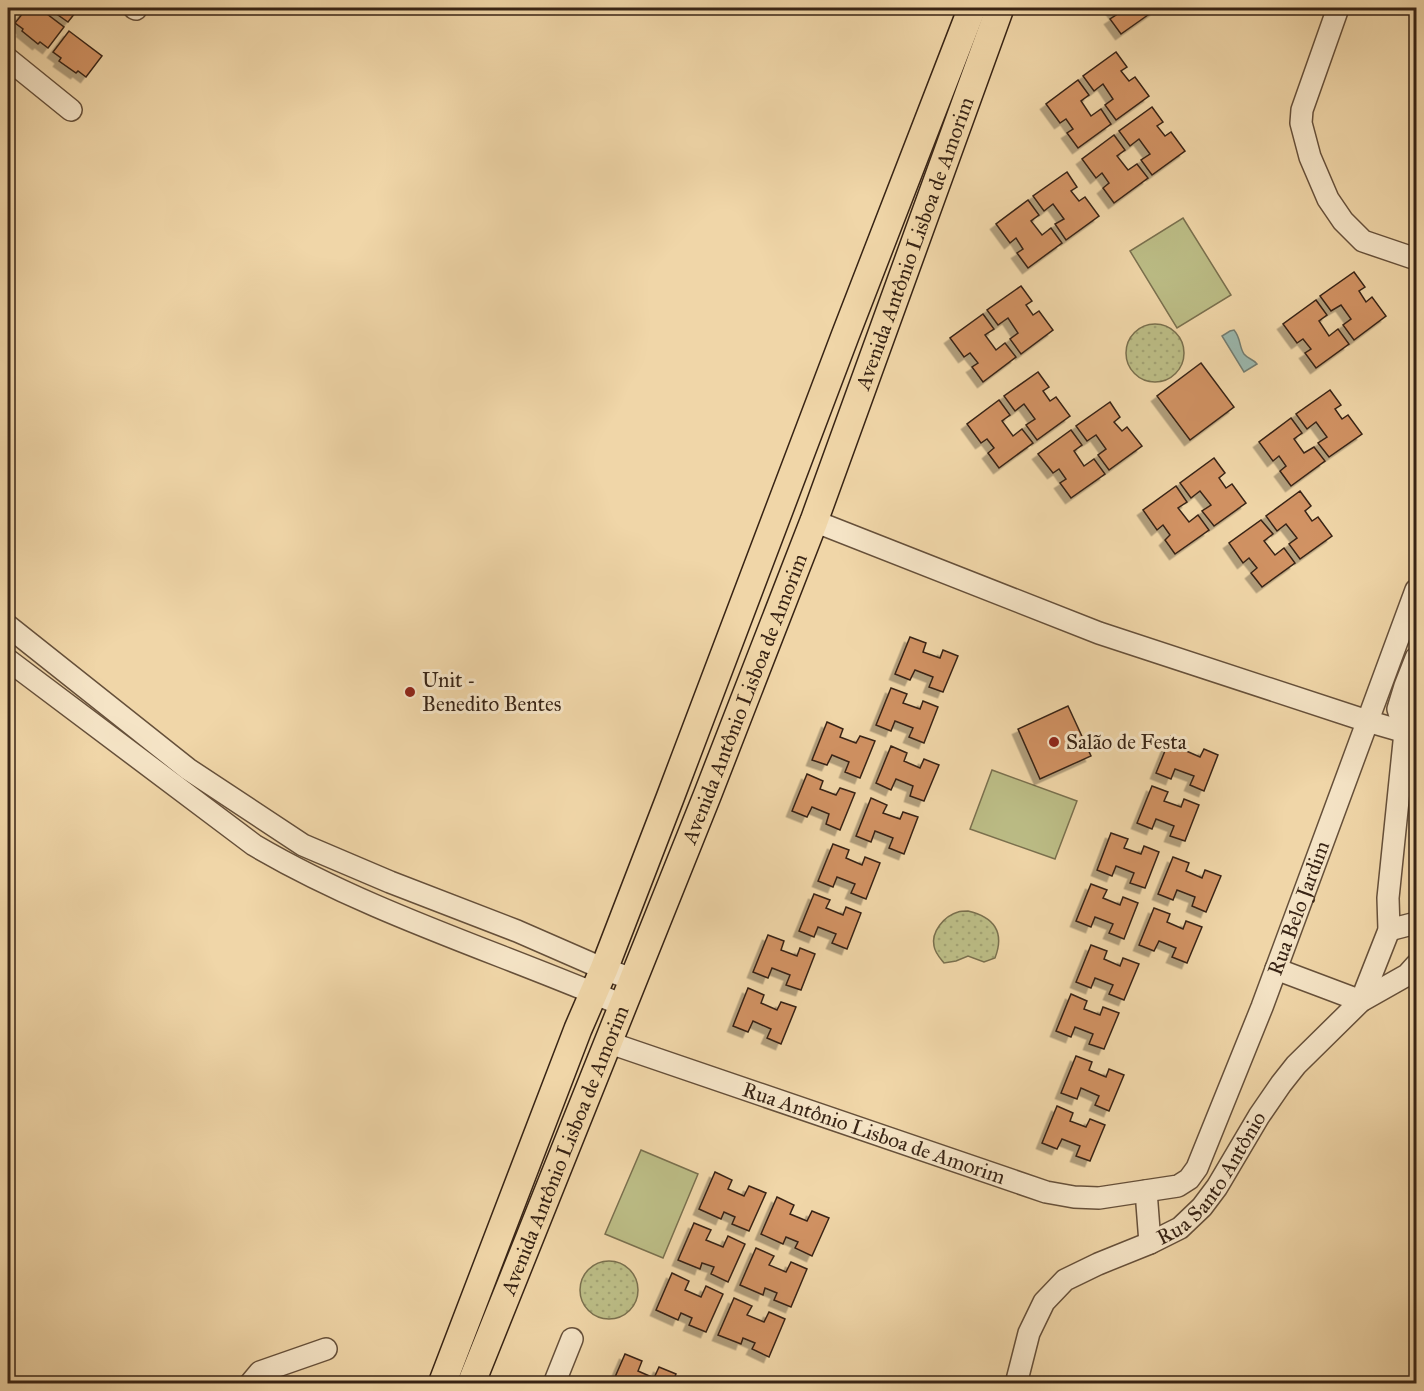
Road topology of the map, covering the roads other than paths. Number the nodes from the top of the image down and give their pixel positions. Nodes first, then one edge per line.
1 (972, 8) edge
2 (1000, 8) edge
3 (1338, 8) edge
4 (8, 59) edge
5 (71, 110) dead end
6 (1416, 260) edge
7 (814, 521) junction
8 (1416, 590) edge
9 (8, 626) edge
10 (1416, 658) edge
11 (8, 660) edge
12 (1367, 721) junction
13 (1411, 732) edge
14 (148, 752) junction
15 (1416, 922) edge
16 (1389, 930) junction
17 (1416, 965) edge
18 (1276, 969) junction
19 (632, 979) junction
20 (598, 981) junction
21 (1361, 1001) junction
22 (622, 1005) junction
23 (607, 1042) junction
24 (1146, 1191) junction
25 (1150, 1243) junction
26 (572, 1339) dead end
27 (326, 1349) dead end
28 (250, 1383) edge
29 (442, 1383) edge
30 (471, 1383) edge
31 (554, 1383) edge
32 (1016, 1383) edge

1 - 20 main road, Avenida Antônio Lisboa de Amorim
2 - 7 main road, Avenida Antônio Lisboa de Amorim
3 - 6 street
4 - 5 street
7 - 12 street
7 - 19 main road, Avenida Antônio Lisboa de Amorim
8 - 12 street, Rua Belo Jardim
9 - 14 street
10 - 13 street
11 - 14 street
12 - 13 street
12 - 18 street, Rua Belo Jardim
13 - 16 street
14 - 20 street
14 - 20 street
15 - 16 street
16 - 21 street
17 - 21 street, Rua Santo Antônio
18 - 21 street
18 - 24 street, Rua Belo Jardim
19 - 20 street
19 - 22 main road, Avenida Antônio Lisboa de Amorim
20 - 22 street
20 - 29 main road, Avenida Antônio Lisboa de Amorim
21 - 25 street, Rua Santo Antônio
22 - 23 main road, Avenida Antônio Lisboa de Amorim
23 - 24 street, Rua Antônio Lisboa de Amorim
23 - 30 main road, Avenida Antônio Lisboa de Amorim
24 - 25 street
25 - 32 street, Rua Santo Antônio
26 - 31 street
27 - 28 street

